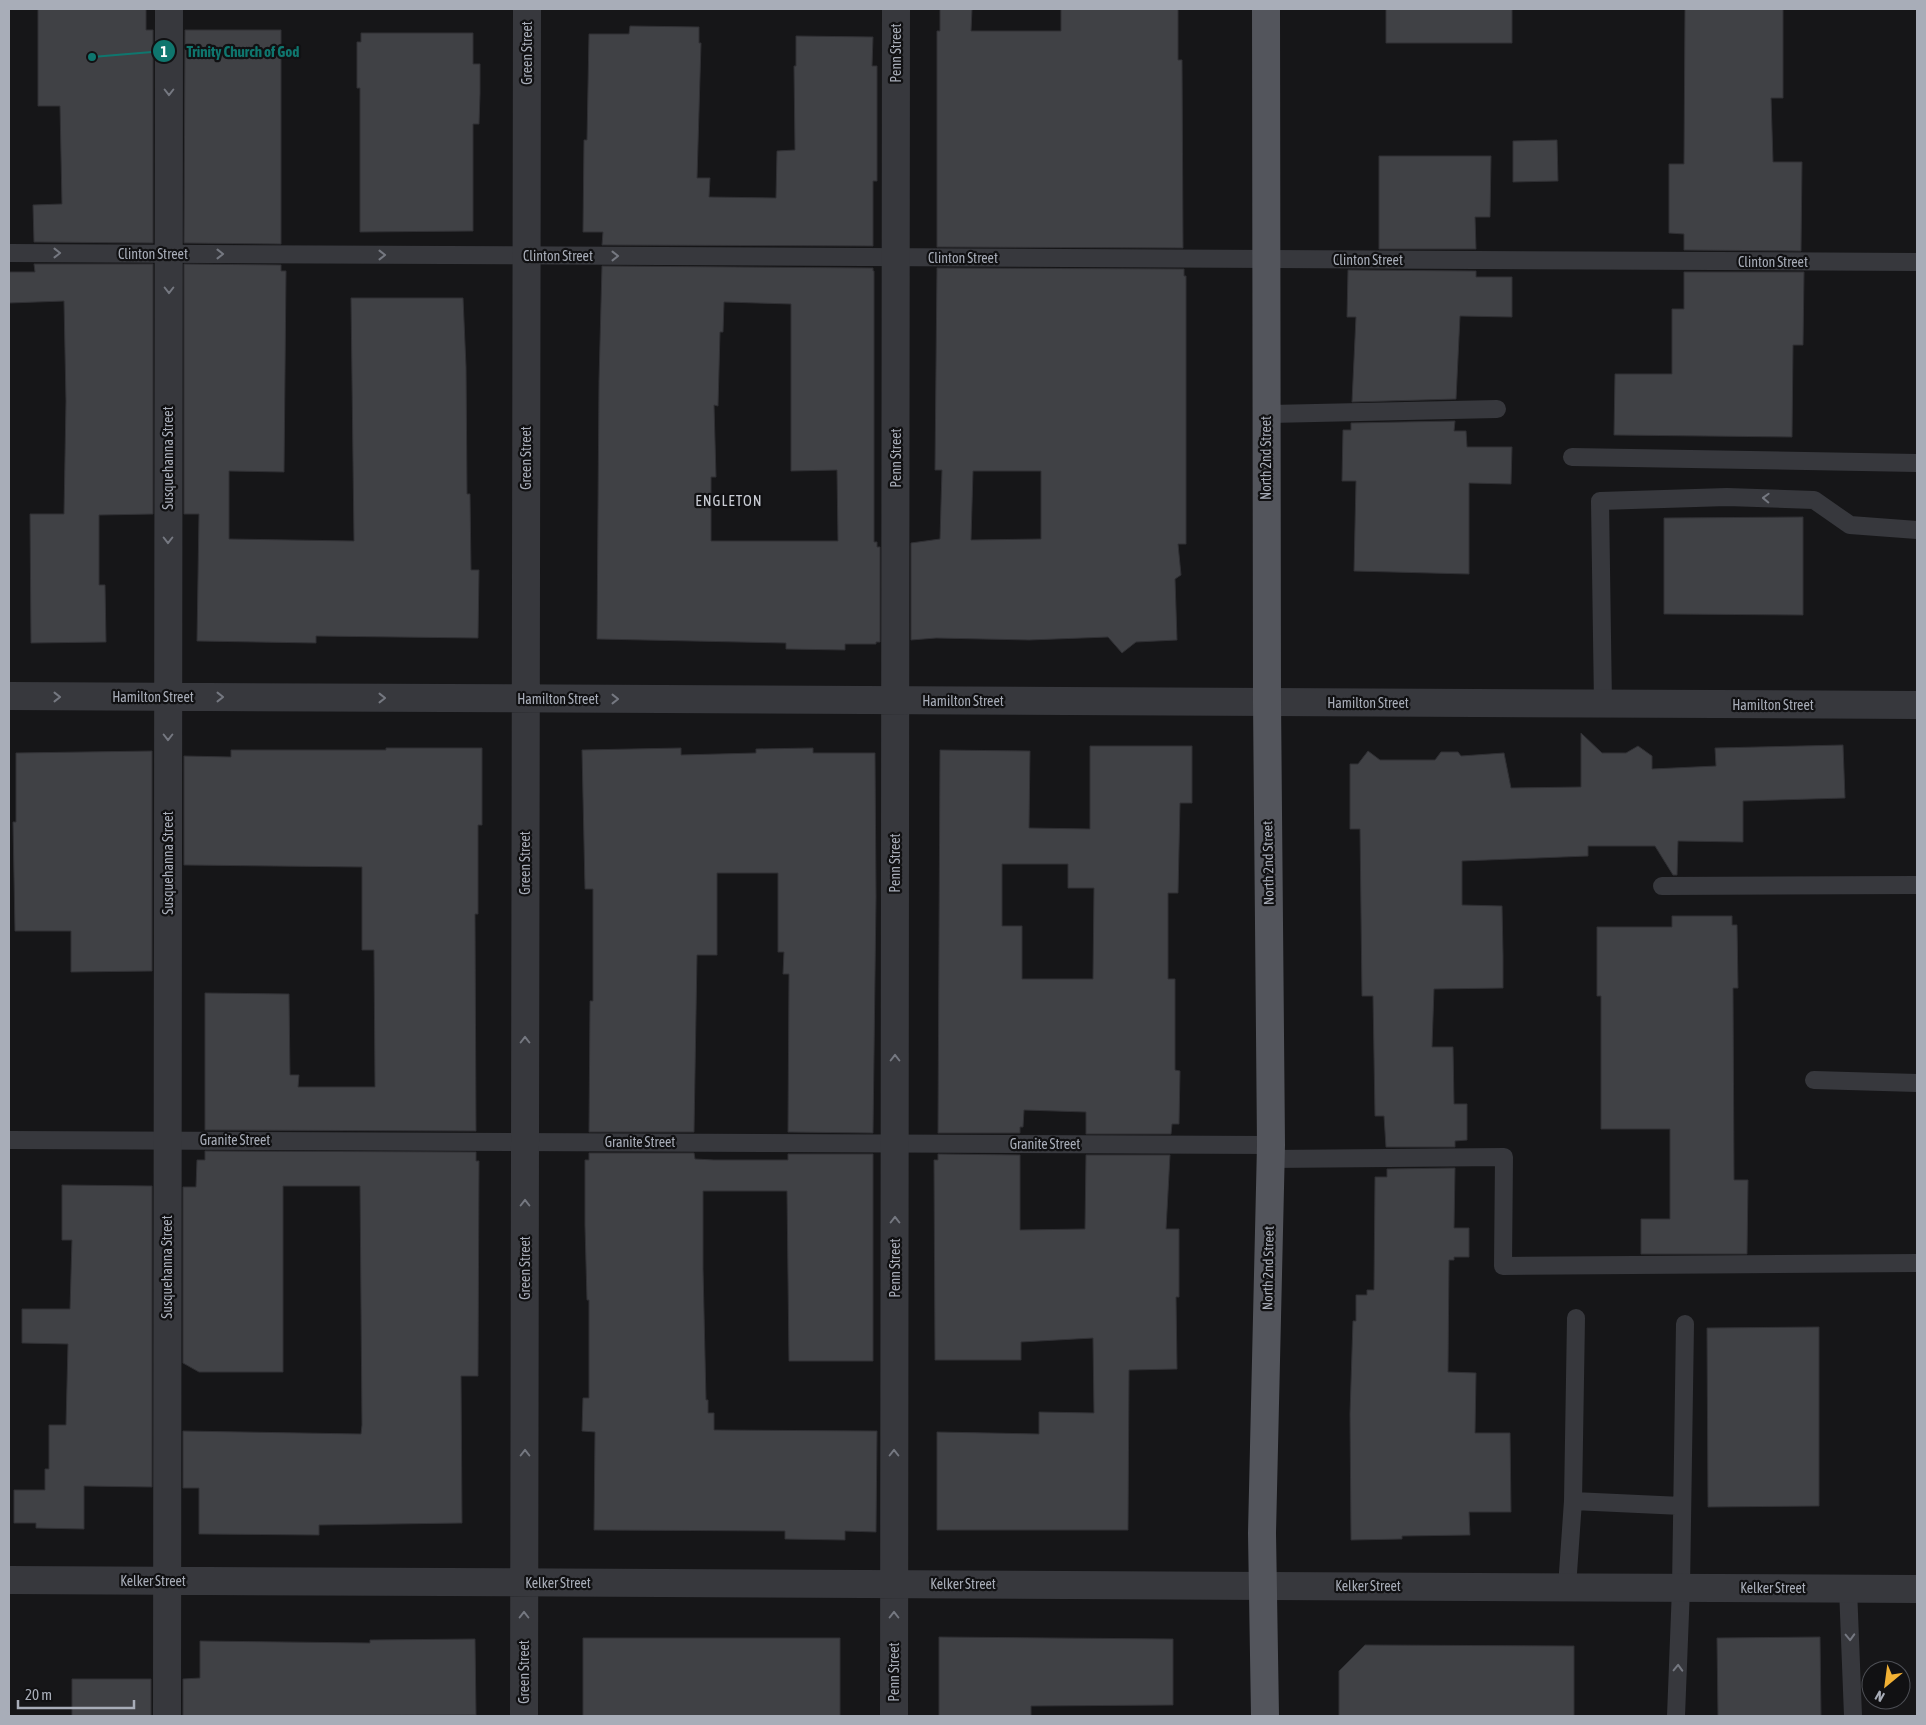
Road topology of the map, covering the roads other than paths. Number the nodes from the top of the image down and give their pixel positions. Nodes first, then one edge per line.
1 (169, 9) edge
2 (527, 9) edge
3 (896, 9) edge
4 (1266, 9) edge
5 (9, 253) edge
6 (169, 254) junction
7 (526, 256) junction
8 (896, 257) junction
9 (1265, 259) junction
10 (1917, 262) edge
11 (1497, 409) dead end
12 (1266, 414) junction
13 (1572, 457) dead end
14 (1917, 463) edge
15 (1917, 530) edge
16 (9, 696) edge
17 (168, 697) junction
18 (526, 699) junction
19 (895, 700) junction
20 (1267, 702) junction
21 (1603, 704) junction
22 (1917, 705) edge
23 (1917, 885) edge
24 (1662, 886) dead end
25 (1814, 1080) dead end
26 (1917, 1083) edge
27 (9, 1140) edge
28 (167, 1140) junction
29 (525, 1142) junction
30 (895, 1144) junction
31 (1271, 1152) junction
32 (1917, 1263) edge
33 (1576, 1318) dead end
34 (1685, 1324) dead end
35 (1573, 1501) junction
36 (1682, 1506) junction
37 (9, 1580) edge
38 (167, 1581) junction
39 (524, 1582) junction
40 (894, 1584) junction
41 (1264, 1586) junction
42 (1568, 1587) junction
43 (1681, 1588) junction
44 (1848, 1588) junction
45 (1917, 1589) edge
46 (166, 1716) edge
47 (524, 1716) edge
48 (894, 1716) edge
49 (1265, 1716) edge
50 (1676, 1716) edge
51 (1853, 1716) edge

1 -> 6 street, Susquehanna Street
2 - 7 street, Green Street
3 - 8 street, Penn Street
4 - 9 main road, North 2nd Street
5 -> 6 lane, Clinton Street
6 -> 7 lane, Clinton Street
6 -> 17 street, Susquehanna Street
7 -> 8 lane, Clinton Street
7 - 18 street, Green Street
8 - 9 lane, Clinton Street
8 - 19 street, Penn Street
9 - 10 lane, Clinton Street
9 - 12 main road, North 2nd Street
11 - 12 lane
12 - 20 main road, North 2nd Street
13 - 14 lane
15 -> 21 lane
16 -> 17 street, Hamilton Street
17 -> 18 street, Hamilton Street
17 -> 28 street, Susquehanna Street
18 -> 19 street, Hamilton Street
29 -> 18 street, Green Street
19 - 20 street, Hamilton Street
30 -> 19 street, Penn Street
20 - 21 street, Hamilton Street
20 - 31 main road, North 2nd Street
21 - 22 street, Hamilton Street
23 - 24 lane
25 - 26 lane
27 - 28 lane, Granite Street
28 - 29 lane, Granite Street
28 - 38 street, Susquehanna Street
29 - 30 lane, Granite Street
39 -> 29 street, Green Street
30 - 31 lane, Granite Street
40 -> 30 street, Penn Street
31 - 32 lane, Granite Street
31 - 41 main road, North 2nd Street
33 - 35 lane
34 - 36 lane
35 - 36 lane
35 - 42 lane
36 - 43 lane
37 - 38 street, Kelker Street
38 - 39 street, Kelker Street
38 - 46 street, Susquehanna Street
39 - 40 street, Kelker Street
47 -> 39 street, Green Street
40 - 41 street, Kelker Street
48 -> 40 street, Penn Street
41 - 42 street, Kelker Street
41 - 49 main road, North 2nd Street
42 - 43 street, Kelker Street
43 - 44 street, Kelker Street
50 -> 43 lane
44 - 45 street, Kelker Street
44 -> 51 lane

